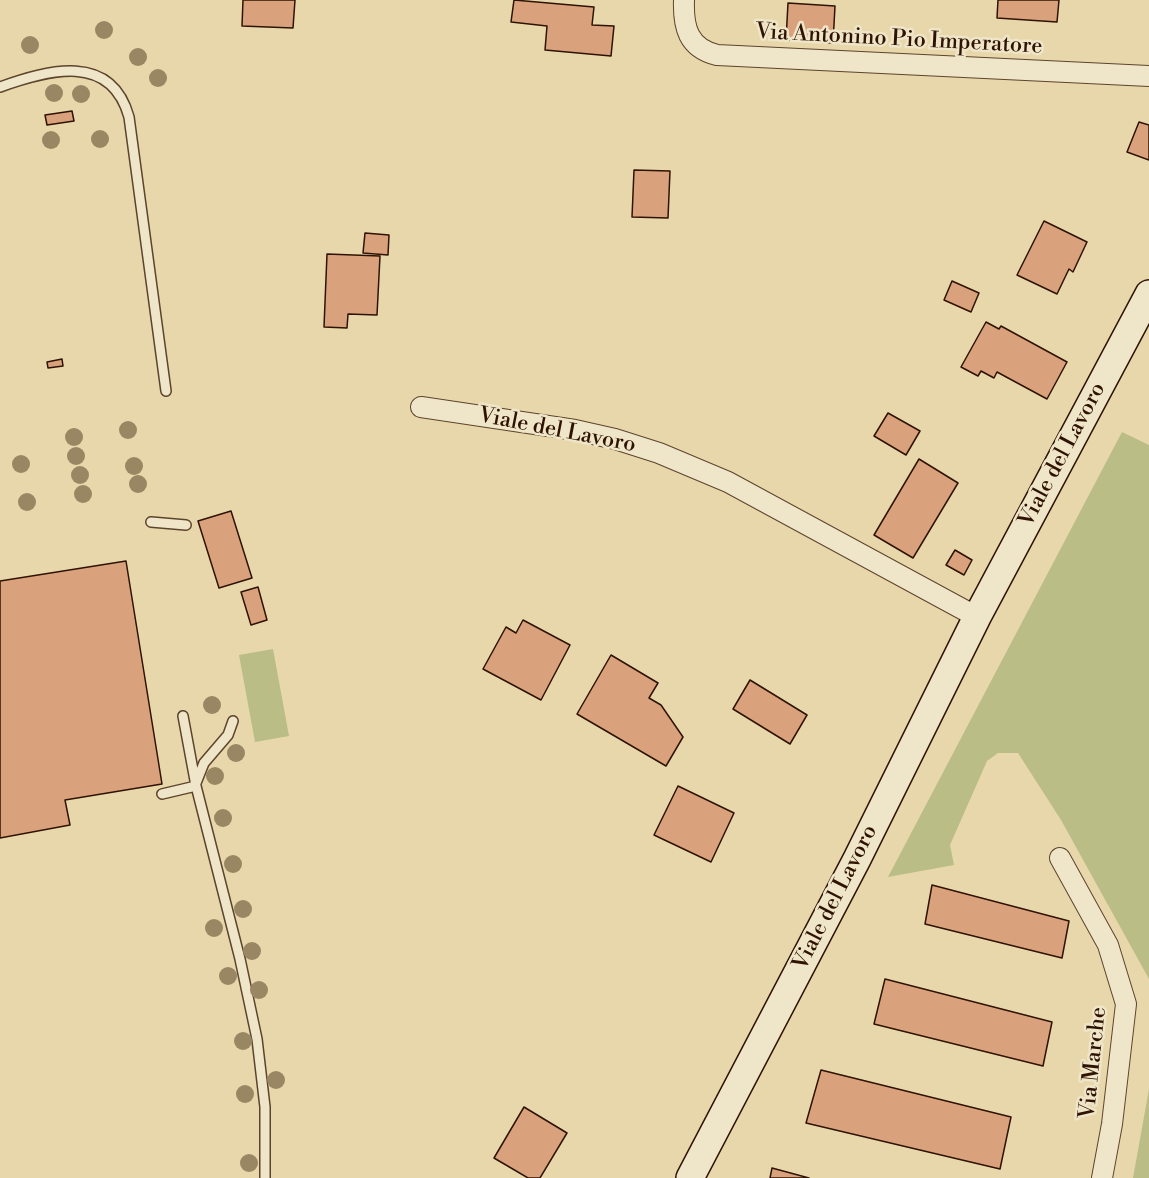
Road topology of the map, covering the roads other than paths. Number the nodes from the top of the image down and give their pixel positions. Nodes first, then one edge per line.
1 (684, 0) edge
2 (1149, 76) edge
3 (0, 87) edge
4 (1149, 294) edge
5 (166, 391) dead end
6 (421, 407) dead end
7 (151, 522) dead end
8 (186, 525) dead end
9 (977, 617) junction
10 (183, 716) dead end
11 (233, 721) dead end
12 (196, 786) junction
13 (162, 794) dead end
14 (1060, 858) dead end
15 (265, 1178) edge
16 (690, 1178) edge
17 (1102, 1178) edge

1 - 2 street, Via Antonino Pio Imperatore
3 - 5 lane
4 - 9 street, Viale del Lavoro
6 - 9 street, Viale del Lavoro
7 - 8 lane
9 - 16 street, Viale del Lavoro
10 - 12 lane
11 - 12 lane
12 - 13 lane
12 - 15 lane
14 - 17 street, Via Marche

